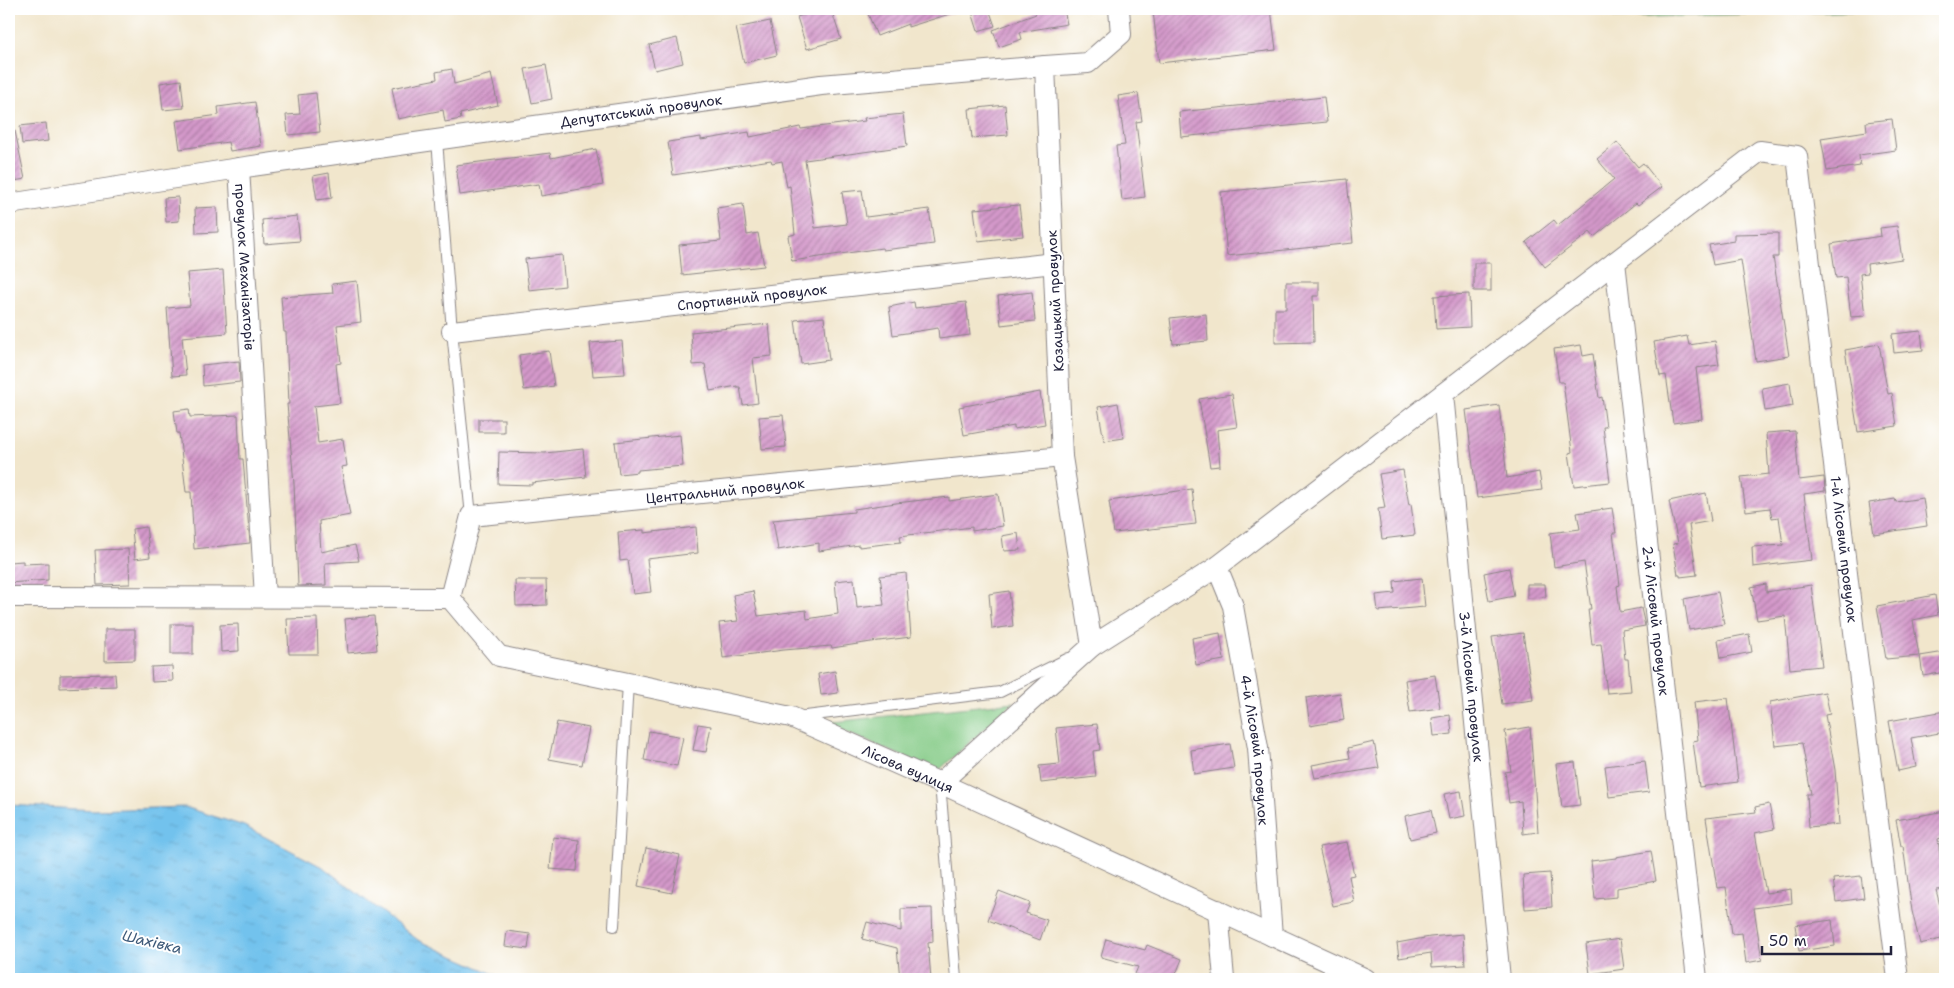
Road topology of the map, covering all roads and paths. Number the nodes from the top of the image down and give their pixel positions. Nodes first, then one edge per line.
1 (1118, 9) edge
2 (1044, 66) junction
3 (437, 140) junction
4 (239, 168) junction
5 (9, 204) edge
6 (1615, 262) junction
7 (1054, 263) junction
8 (452, 331) junction
9 (1443, 394) junction
10 (1062, 457) junction
11 (472, 516) junction
12 (1216, 567) junction
13 (9, 597) edge
14 (265, 597) junction
15 (450, 598) junction
16 (1092, 646) junction
17 (628, 683) junction
18 (791, 718) junction
19 (940, 783) junction
20 (1218, 910) junction
21 (614, 926) dead end
22 (1272, 936) junction
23 (956, 979) edge
24 (1224, 979) edge
25 (1366, 979) edge
26 (1500, 979) edge
27 (1697, 979) edge
28 (1898, 979) edge

1 - 2 street
2 - 3 street, Депутатський провулок
2 - 7 street, Козацький провулок
3 - 4 street, Депутатський провулок
3 - 8 lane
4 - 5 street, провулок Механізаторів
4 - 14 street, провулок Механізаторів
6 - 9 street
6 - 27 street, 2-й Лісовий провулок
6 - 28 street, 1-й Лісовий провулок
7 - 8 street, Спортивний провулок
7 - 10 street, Козацький провулок
8 - 11 lane
9 - 12 street
9 - 26 street, 3-й Лісовий провулок
10 - 11 street, Центральний провулок
10 - 16 street, Козацький провулок
11 - 15 street
12 - 16 street
12 - 22 street, 4-й Лісовий провулок
13 - 14 street
14 - 15 street
15 - 17 street, Лісова вулиця
16 - 18 lane
16 - 19 street
17 - 18 street, Лісова вулиця
17 - 21 lane
18 - 19 street, Лісова вулиця
19 - 20 street, Лісова вулиця
19 - 23 lane
20 - 22 street, Лісова вулиця
20 - 24 street
22 - 25 street, Лісова вулиця

